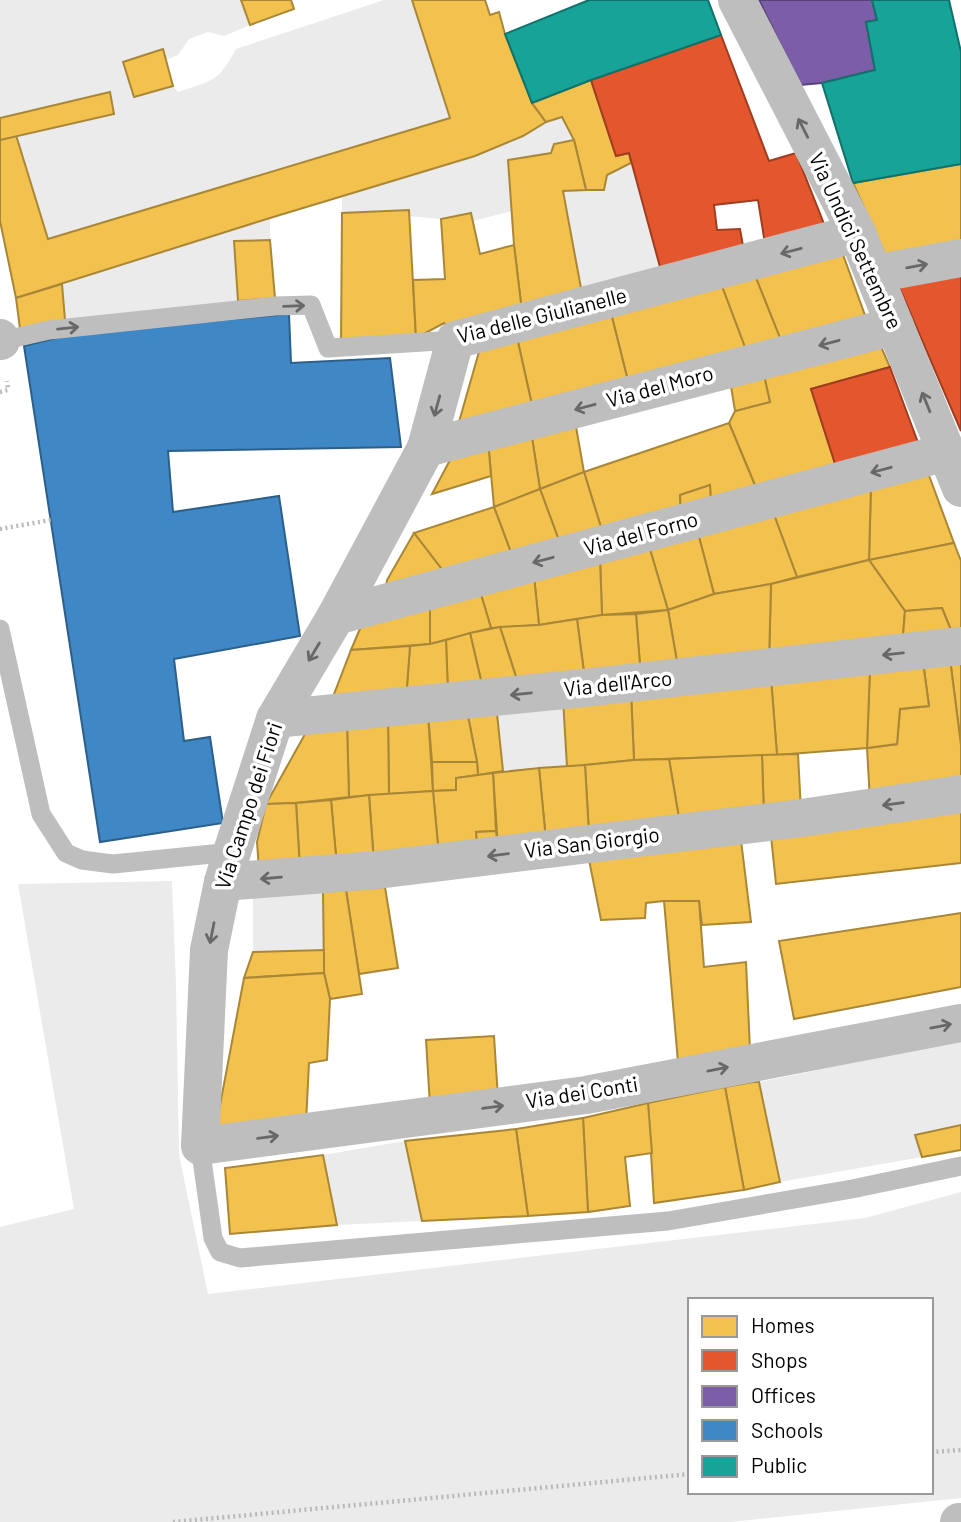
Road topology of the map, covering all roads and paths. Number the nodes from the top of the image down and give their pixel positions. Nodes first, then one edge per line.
1 (737, 0) edge
2 (857, 233) junction
3 (961, 258) edge
4 (874, 274) junction
5 (895, 326) junction
6 (0, 340) edge
7 (455, 340) junction
8 (8, 390) dead end
9 (0, 392) edge
10 (426, 448) junction
11 (947, 452) junction
12 (961, 488) edge
13 (51, 520) dead end
14 (0, 529) edge
15 (336, 616) junction
16 (0, 629) edge
17 (961, 646) edge
18 (275, 719) junction
19 (961, 794) edge
20 (227, 867) junction
21 (961, 1023) edge
22 (200, 1146) junction
23 (961, 1167) edge
24 (961, 1450) edge
25 (933, 1452) edge
26 (688, 1475) edge
27 (173, 1522) edge

2 -> 1 street, Via Undici Settembre
2 - 4 street, Via Undici Settembre
2 -> 7 street, Via delle Giulianelle
4 -> 3 street
4 - 5 street, Via Undici Settembre
5 -> 10 street, Via del Moro
11 -> 5 street, Via Undici Settembre
6 -> 7 lane, Via delle Giulianelle
7 -> 10 street, Via Campo dei Fiori
8 - 9 path
10 - 15 street, Via Campo dei Fiori
11 - 12 street, Via Undici Settembre
11 -> 15 street, Via del Forno
13 - 14 path
15 -> 18 street, Via Campo dei Fiori
16 - 20 lane
17 -> 18 street, Via dell'Arco
18 - 20 street, Via Campo dei Fiori
19 -> 20 street, Via San Giorgio
20 -> 22 street, Via Campo dei Fiori
22 -> 21 street, Via dei Conti
22 - 23 lane
24 - 25 path
26 - 27 path

